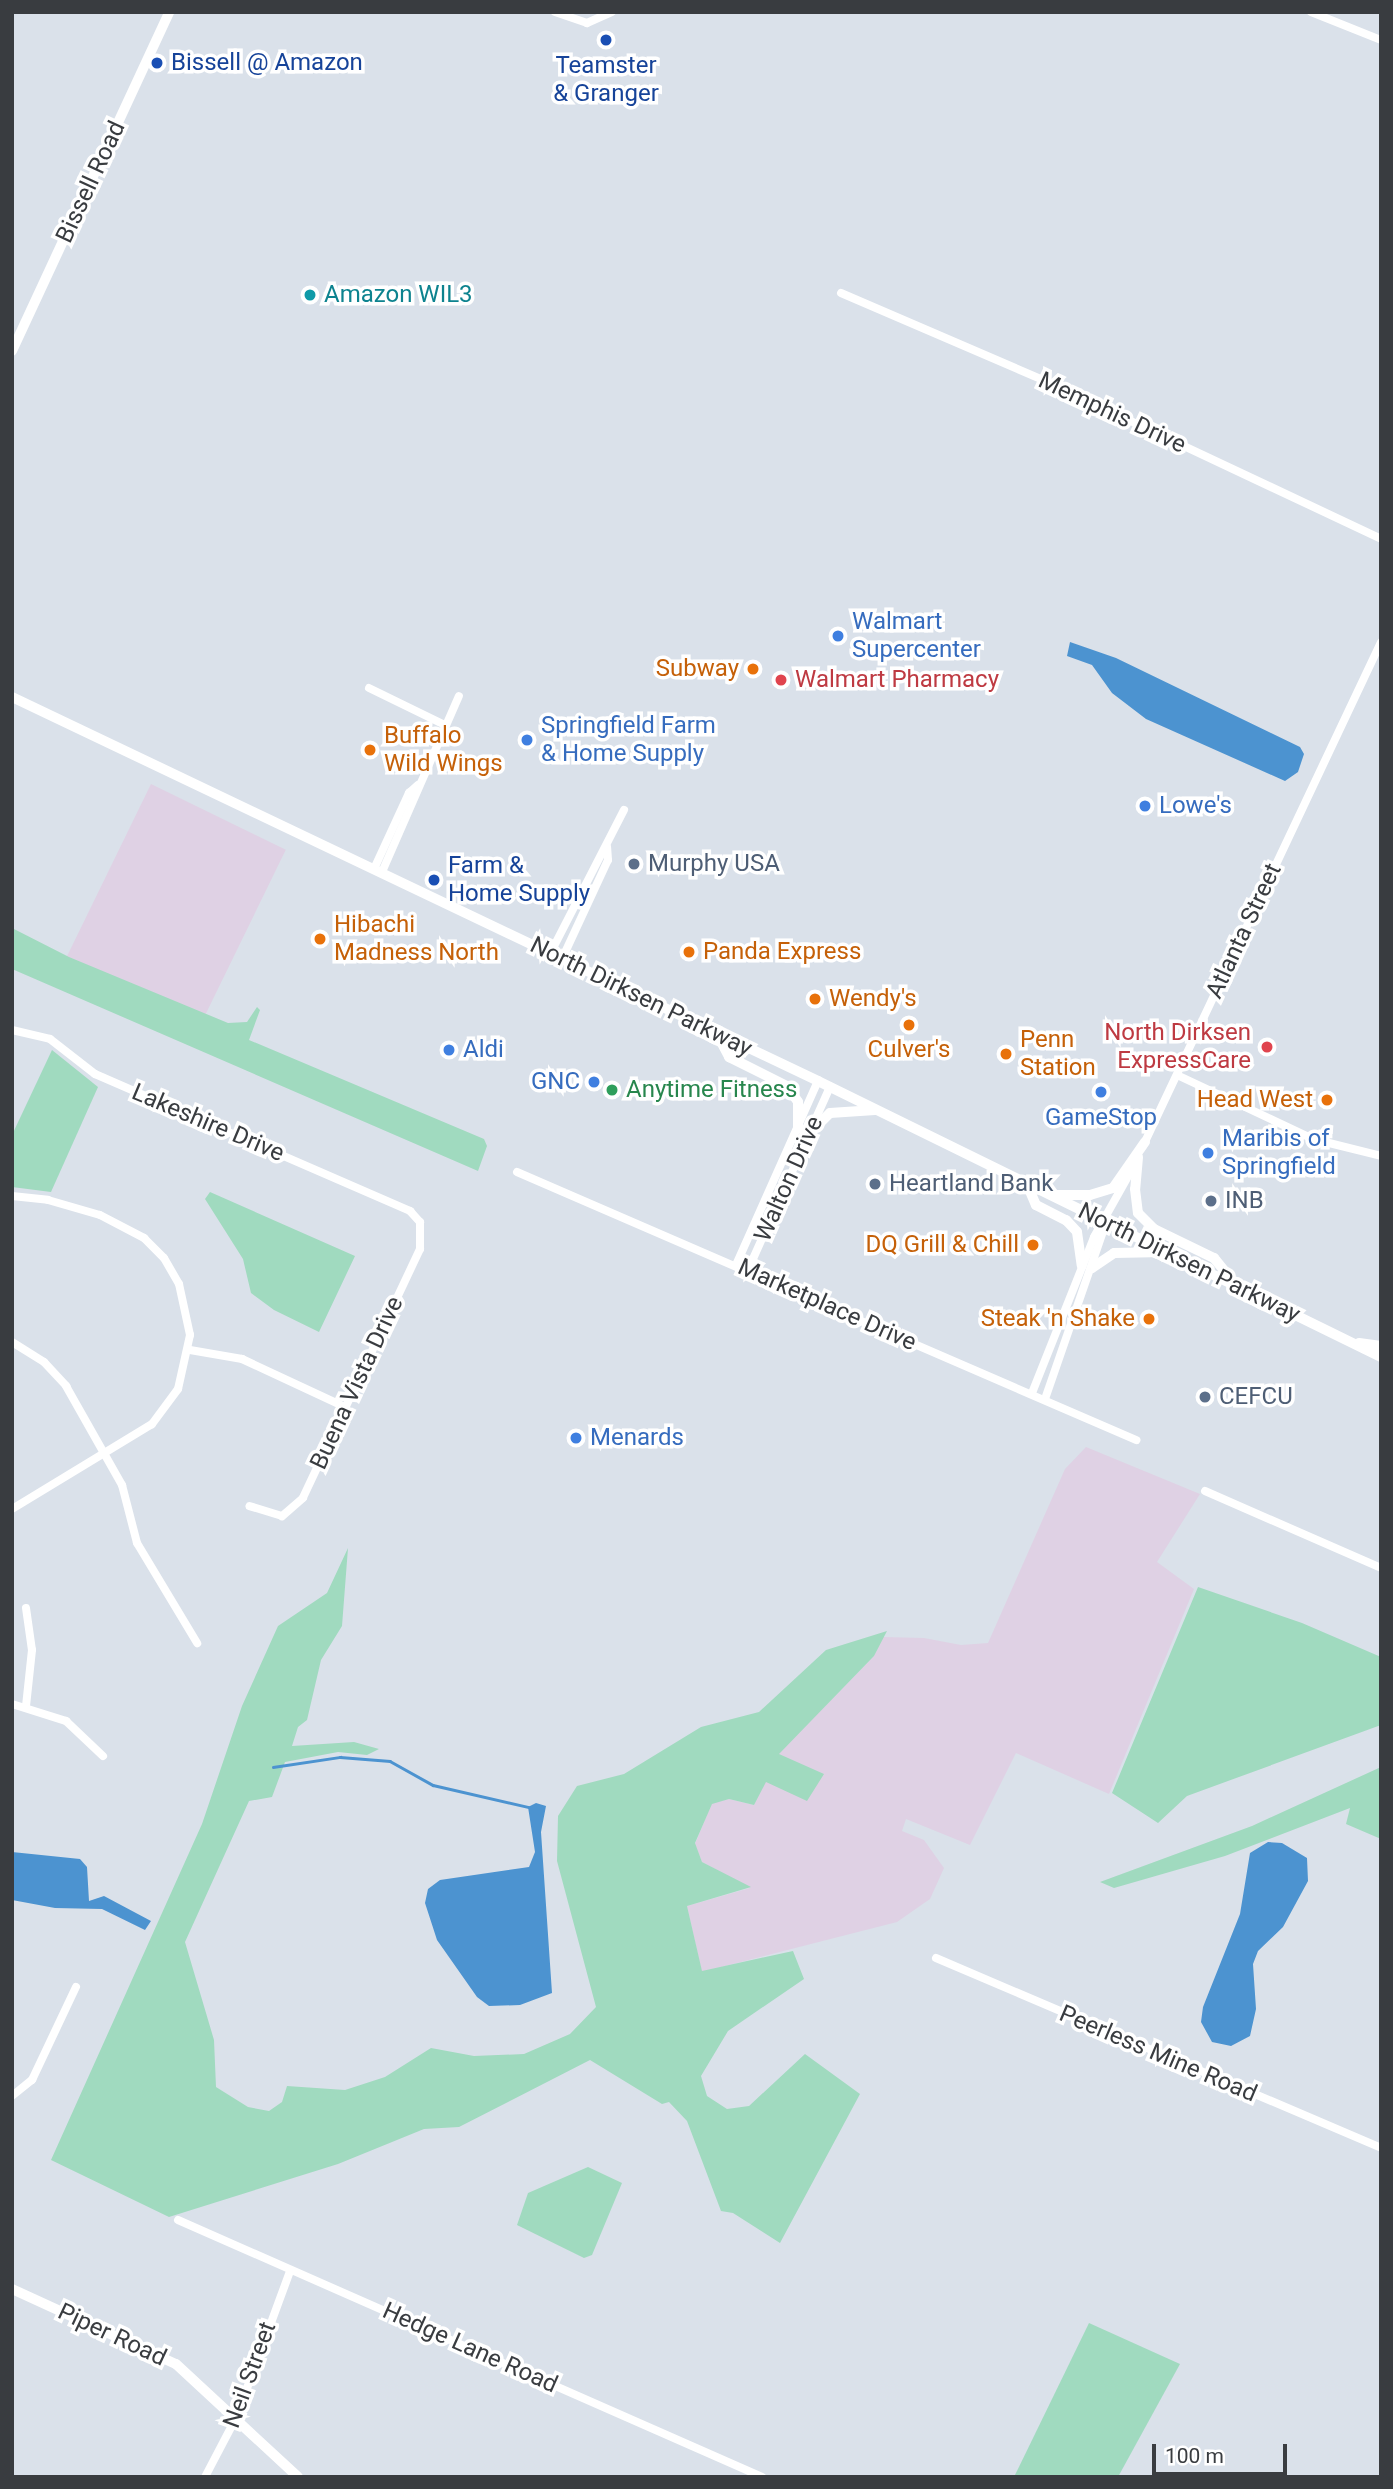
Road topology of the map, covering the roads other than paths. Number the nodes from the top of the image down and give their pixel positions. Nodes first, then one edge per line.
1 (169, 12) edge
2 (555, 12) edge
3 (611, 12) edge
4 (1311, 12) edge
5 (1381, 40) edge
6 (841, 293) dead end
7 (12, 351) edge
8 (1381, 539) edge
9 (1381, 642) edge
10 (369, 688) dead end
11 (459, 696) dead end
12 (13, 697) edge
13 (445, 724) junction
14 (624, 810) dead end
15 (607, 848) junction
16 (378, 870) junction
17 (550, 954) junction
18 (562, 959) junction
19 (12, 1030) edge
20 (718, 1035) junction
21 (1177, 1075) junction
22 (818, 1081) junction
23 (830, 1087) junction
24 (876, 1110) junction
25 (798, 1129) junction
26 (811, 1131) junction
27 (1145, 1142) junction
28 (1381, 1156) edge
29 (1138, 1157) junction
30 (517, 1172) dead end
31 (1027, 1184) junction
32 (1051, 1195) junction
33 (12, 1196) edge
34 (410, 1211) joint
35 (1107, 1221) junction
36 (1169, 1252) junction
37 (736, 1265) junction
38 (1087, 1267) junction
39 (748, 1270) junction
40 (1236, 1284) junction
41 (1345, 1341) junction
42 (12, 1342) edge
43 (1381, 1346) edge
44 (190, 1350) junction
45 (1381, 1357) edge
46 (1032, 1393) junction
47 (1045, 1399) junction
48 (345, 1407) junction
49 (1136, 1440) dead end
50 (104, 1454) junction
51 (1205, 1491) dead end
52 (250, 1506) dead end
53 (12, 1509) edge
54 (1381, 1568) edge
55 (26, 1608) dead end
56 (197, 1643) dead end
57 (12, 1704) edge
58 (26, 1706) junction
59 (103, 1756) dead end
60 (936, 1958) dead end
61 (76, 1987) dead end
62 (12, 2096) edge
63 (1381, 2148) edge
64 (178, 2220) dead end
65 (290, 2271) junction
66 (12, 2289) edge
67 (236, 2418) junction
68 (205, 2477) edge
69 (298, 2477) edge
70 (762, 2477) edge

1 - 7 street, Bissell Road
2 - 3 street
4 - 5 street
6 - 8 street, Memphis Drive
9 - 21 street, Atlanta Street
10 - 13 street
11 - 13 street
12 - 16 street, North Dirksen Parkway
13 - 16 street
14 - 15 street
15 - 17 street
15 - 18 street
16 - 17 street, North Dirksen Parkway
17 - 18 street, North Dirksen Parkway
18 - 20 street, North Dirksen Parkway
19 - 34 street, Lakeshire Drive
20 - 22 street, North Dirksen Parkway
20 - 25 street
21 - 27 street, Atlanta Street
21 - 28 street
22 - 23 street, North Dirksen Parkway
22 - 25 street, Walton Drive
23 - 24 street, North Dirksen Parkway
23 - 26 street, Walton Drive
24 - 26 street
24 - 31 street, North Dirksen Parkway
25 - 37 street, Walton Drive
26 - 39 street, Walton Drive
27 - 29 street, Atlanta Street
27 - 32 street
29 - 35 street, Atlanta Street
29 - 40 street
30 - 37 street, Marketplace Drive
31 - 32 street, North Dirksen Parkway
31 - 38 street
32 - 35 street, North Dirksen Parkway
33 - 44 street
34 - 48 street, Buena Vista Drive
35 - 36 street, North Dirksen Parkway
35 - 38 street, Atlanta Street
36 - 38 street
36 - 40 street, North Dirksen Parkway
37 - 39 street, Marketplace Drive
38 - 46 street, Atlanta Street
38 - 47 street, Atlanta Street
39 - 46 street, Marketplace Drive
40 - 41 street, North Dirksen Parkway
41 - 43 street
41 - 45 street, North Dirksen Parkway
42 - 50 street
44 - 48 street
44 - 50 street
46 - 47 street, Marketplace Drive
47 - 49 street, Marketplace Drive
48 - 52 street, Buena Vista Drive
50 - 53 street
50 - 56 street
51 - 54 street
55 - 58 street
57 - 58 street
58 - 59 street
60 - 63 street, Peerless Mine Road
61 - 62 street
64 - 65 street, Hedge Lane Road
65 - 67 street, Neil Street
65 - 70 street, Hedge Lane Road
66 - 67 street, Piper Road
67 - 68 street, Neil Street
67 - 69 street, Piper Road

